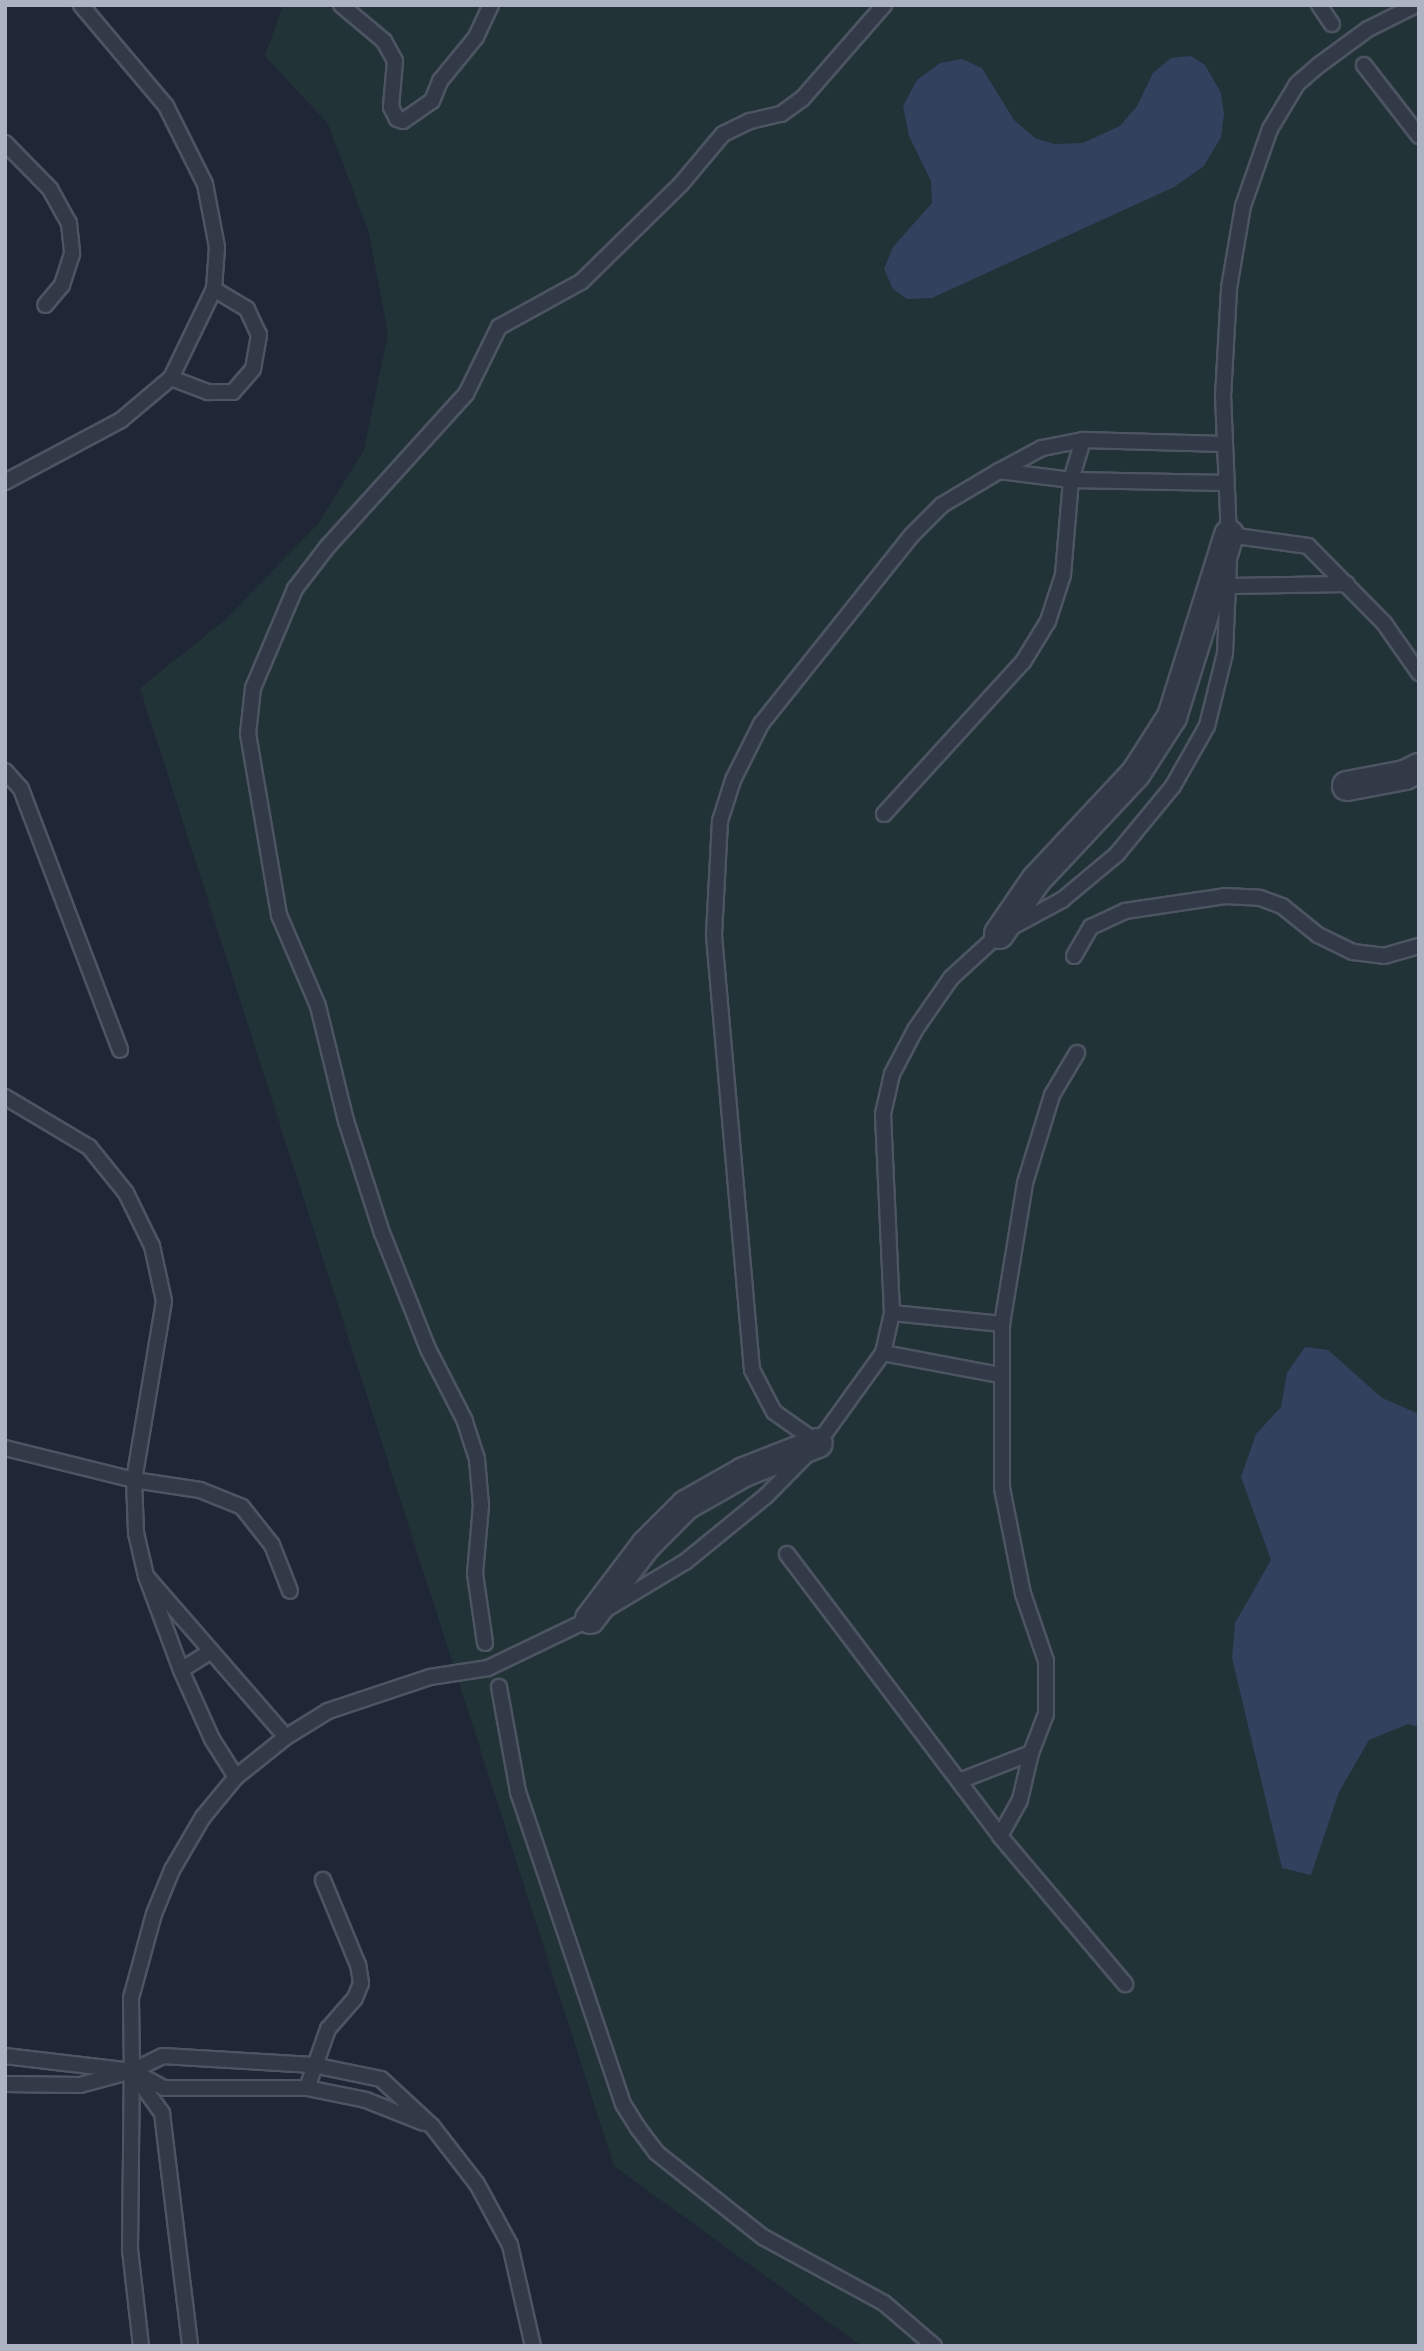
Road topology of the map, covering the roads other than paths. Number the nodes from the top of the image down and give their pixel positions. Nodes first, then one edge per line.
1 (81, 5) edge
2 (341, 5) edge
3 (491, 5) edge
4 (884, 5) edge
5 (1319, 5) edge
6 (1416, 5) edge
7 (1332, 24) dead end
8 (1364, 65) dead end
9 (1419, 136) edge
10 (7, 148) edge
11 (214, 289) junction
12 (45, 305) dead end
13 (171, 378) junction
14 (1083, 440) junction
15 (1224, 443) junction
16 (999, 471) junction
17 (1071, 480) junction
18 (5, 482) edge
19 (1226, 483) junction
20 (1228, 535) junction
21 (1347, 584) junction
22 (1230, 586) junction
23 (1419, 673) edge
24 (1419, 768) edge
25 (5, 771) edge
26 (1347, 786) dead end
27 (884, 814) dead end
28 (999, 934) junction
29 (1419, 946) edge
30 (1074, 956) dead end
31 (120, 1051) dead end
32 (1077, 1053) dead end
33 (5, 1097) edge
34 (892, 1312) junction
35 (1002, 1324) junction
36 (883, 1353) junction
37 (999, 1375) junction
38 (818, 1443) junction
39 (5, 1448) edge
40 (135, 1480) junction
41 (787, 1554) dead end
42 (146, 1576) junction
43 (290, 1591) dead end
44 (590, 1619) junction
45 (485, 1643) dead end
46 (210, 1652) junction
47 (181, 1670) junction
48 (499, 1687) dead end
49 (286, 1737) junction
50 (1031, 1753) junction
51 (236, 1777) junction
52 (962, 1780) junction
53 (1000, 1836) junction
54 (323, 1880) dead end
55 (1125, 1984) dead end
56 (5, 2056) edge
57 (313, 2064) junction
58 (132, 2071) junction
59 (5, 2084) edge
60 (307, 2088) junction
61 (432, 2126) junction
62 (141, 2346) edge
63 (190, 2346) edge
64 (533, 2346) edge
65 (934, 2346) edge

1 - 11 lane
2 - 3 lane
4 - 45 lane
5 - 7 lane
6 - 15 lane
8 - 9 lane
10 - 12 lane
11 - 13 lane
11 - 13 lane
13 - 18 lane
14 - 15 lane
14 - 16 lane
14 - 17 lane
15 - 19 lane
16 - 17 lane
16 - 38 lane
17 - 19 lane
17 - 27 lane
19 - 20 lane
20 - 21 lane
20 - 22 lane
20 - 28 street
21 - 22 lane
21 - 23 lane
22 - 28 lane
24 - 26 street
25 - 31 lane
28 - 34 lane
29 - 30 lane
32 - 35 lane
33 - 40 lane
34 - 35 lane
34 - 36 lane
35 - 37 lane
36 - 37 lane
36 - 38 lane
37 - 50 lane
38 - 44 lane
38 - 44 street
39 - 40 lane
40 - 42 lane
40 - 43 lane
41 - 52 lane
42 - 46 lane
42 - 47 lane
44 - 49 lane
46 - 47 lane
46 - 49 lane
47 - 51 lane
48 - 65 lane
49 - 51 lane
50 - 52 lane
50 - 53 lane
51 - 58 lane
52 - 53 lane
53 - 55 lane
54 - 57 lane
56 - 58 lane
57 - 58 lane
57 - 60 lane
57 - 61 lane
58 - 59 lane
58 - 60 lane
58 - 62 lane
58 - 63 lane
60 - 61 lane
61 - 64 lane

